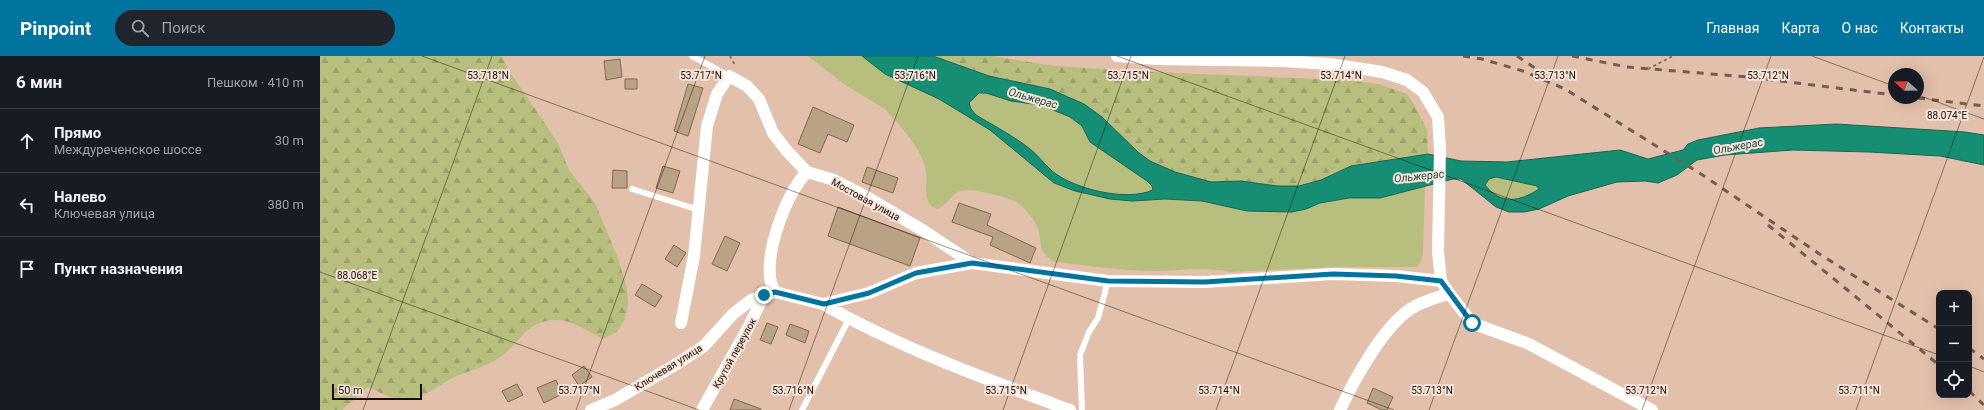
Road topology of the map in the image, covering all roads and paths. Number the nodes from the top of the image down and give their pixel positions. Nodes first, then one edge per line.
1 (692, 56) edge
2 (1117, 56) edge
3 (1673, 56) edge
4 (1648, 68) dead end
5 (730, 76) junction
6 (807, 172) junction
7 (632, 189) dead end
8 (699, 210) junction
9 (972, 263) junction
10 (1108, 281) junction
11 (1441, 281) junction
12 (770, 294) junction
13 (1449, 294) junction
14 (824, 304) junction
15 (849, 319) junction
16 (681, 322) dead end
17 (591, 410) edge
18 (702, 410) edge
19 (802, 410) edge
20 (1070, 410) edge
21 (1082, 410) edge
22 (1340, 410) edge
23 (1652, 410) edge

1 - 5 lane
2 - 11 street
3 - 4 path
5 - 6 street
5 - 8 street
6 - 9 street, Мостовая улица
6 - 12 street
7 - 8 lane
8 - 16 street
9 - 10 street
9 - 14 street
10 - 11 street
10 - 21 lane
11 - 13 street
12 - 14 street
12 - 17 street, Ключевая улица
12 - 18 street, Крутой переулок
13 - 22 street
13 - 23 street
14 - 15 street
15 - 19 lane
15 - 20 street

